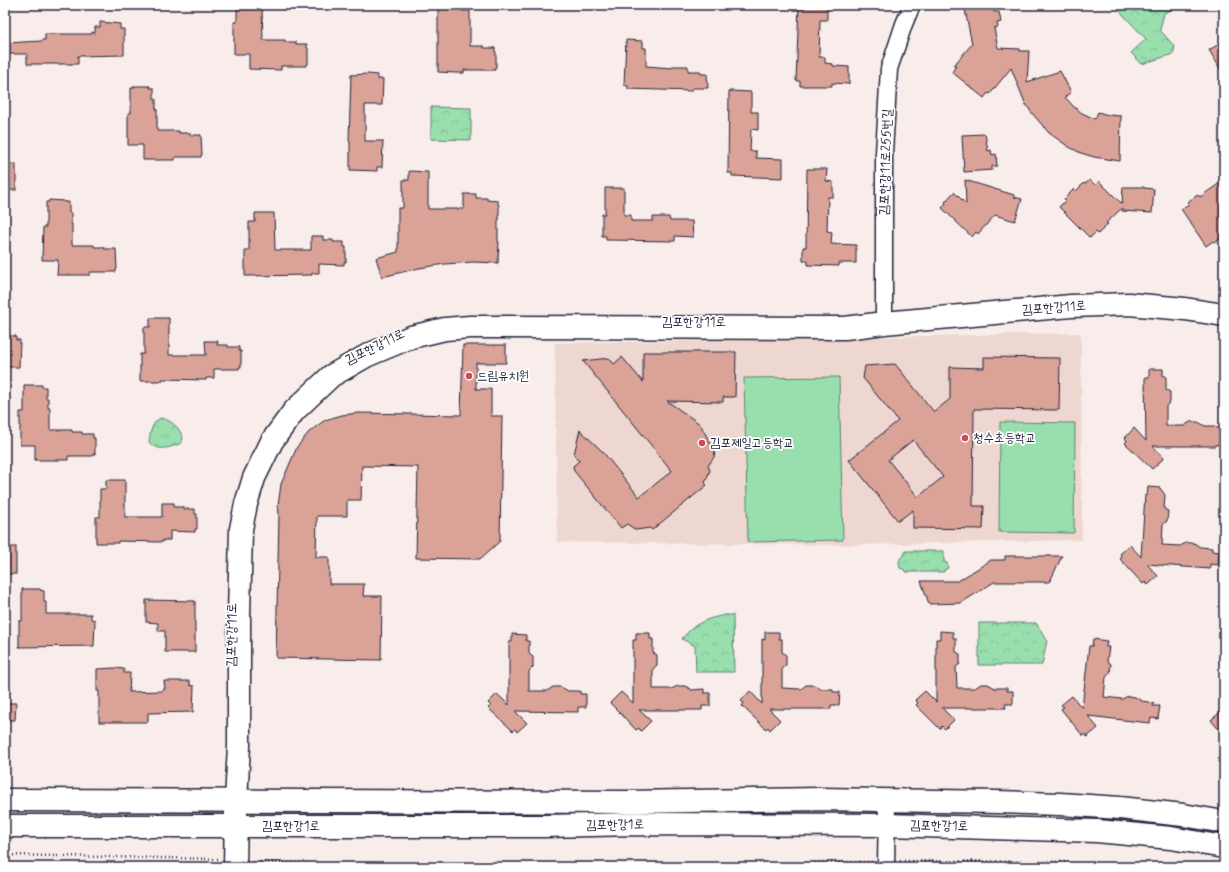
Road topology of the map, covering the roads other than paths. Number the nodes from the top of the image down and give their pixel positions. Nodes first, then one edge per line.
1 (912, 5) edge
2 (1224, 315) edge
3 (884, 323) junction
4 (5, 800) edge
5 (236, 801) junction
6 (887, 801) junction
7 (1224, 822) edge
8 (237, 825) junction
9 (887, 825) junction
10 (5, 826) edge
11 (1224, 847) edge
12 (235, 864) edge
13 (886, 867) edge

1 - 3 street, 김포한강11로255번길
2 - 3 street, 김포한강11로
3 - 5 street, 김포한강11로
4 - 5 street, 김포한강1로
5 - 6 street, 김포한강1로
5 - 8 street, 김포한강11로
6 - 7 street, 김포한강1로
6 - 9 street
8 - 9 street, 김포한강1로
8 - 10 street, 김포한강1로
8 - 12 street, 김포한강11로
9 - 11 street, 김포한강1로
9 - 13 street

